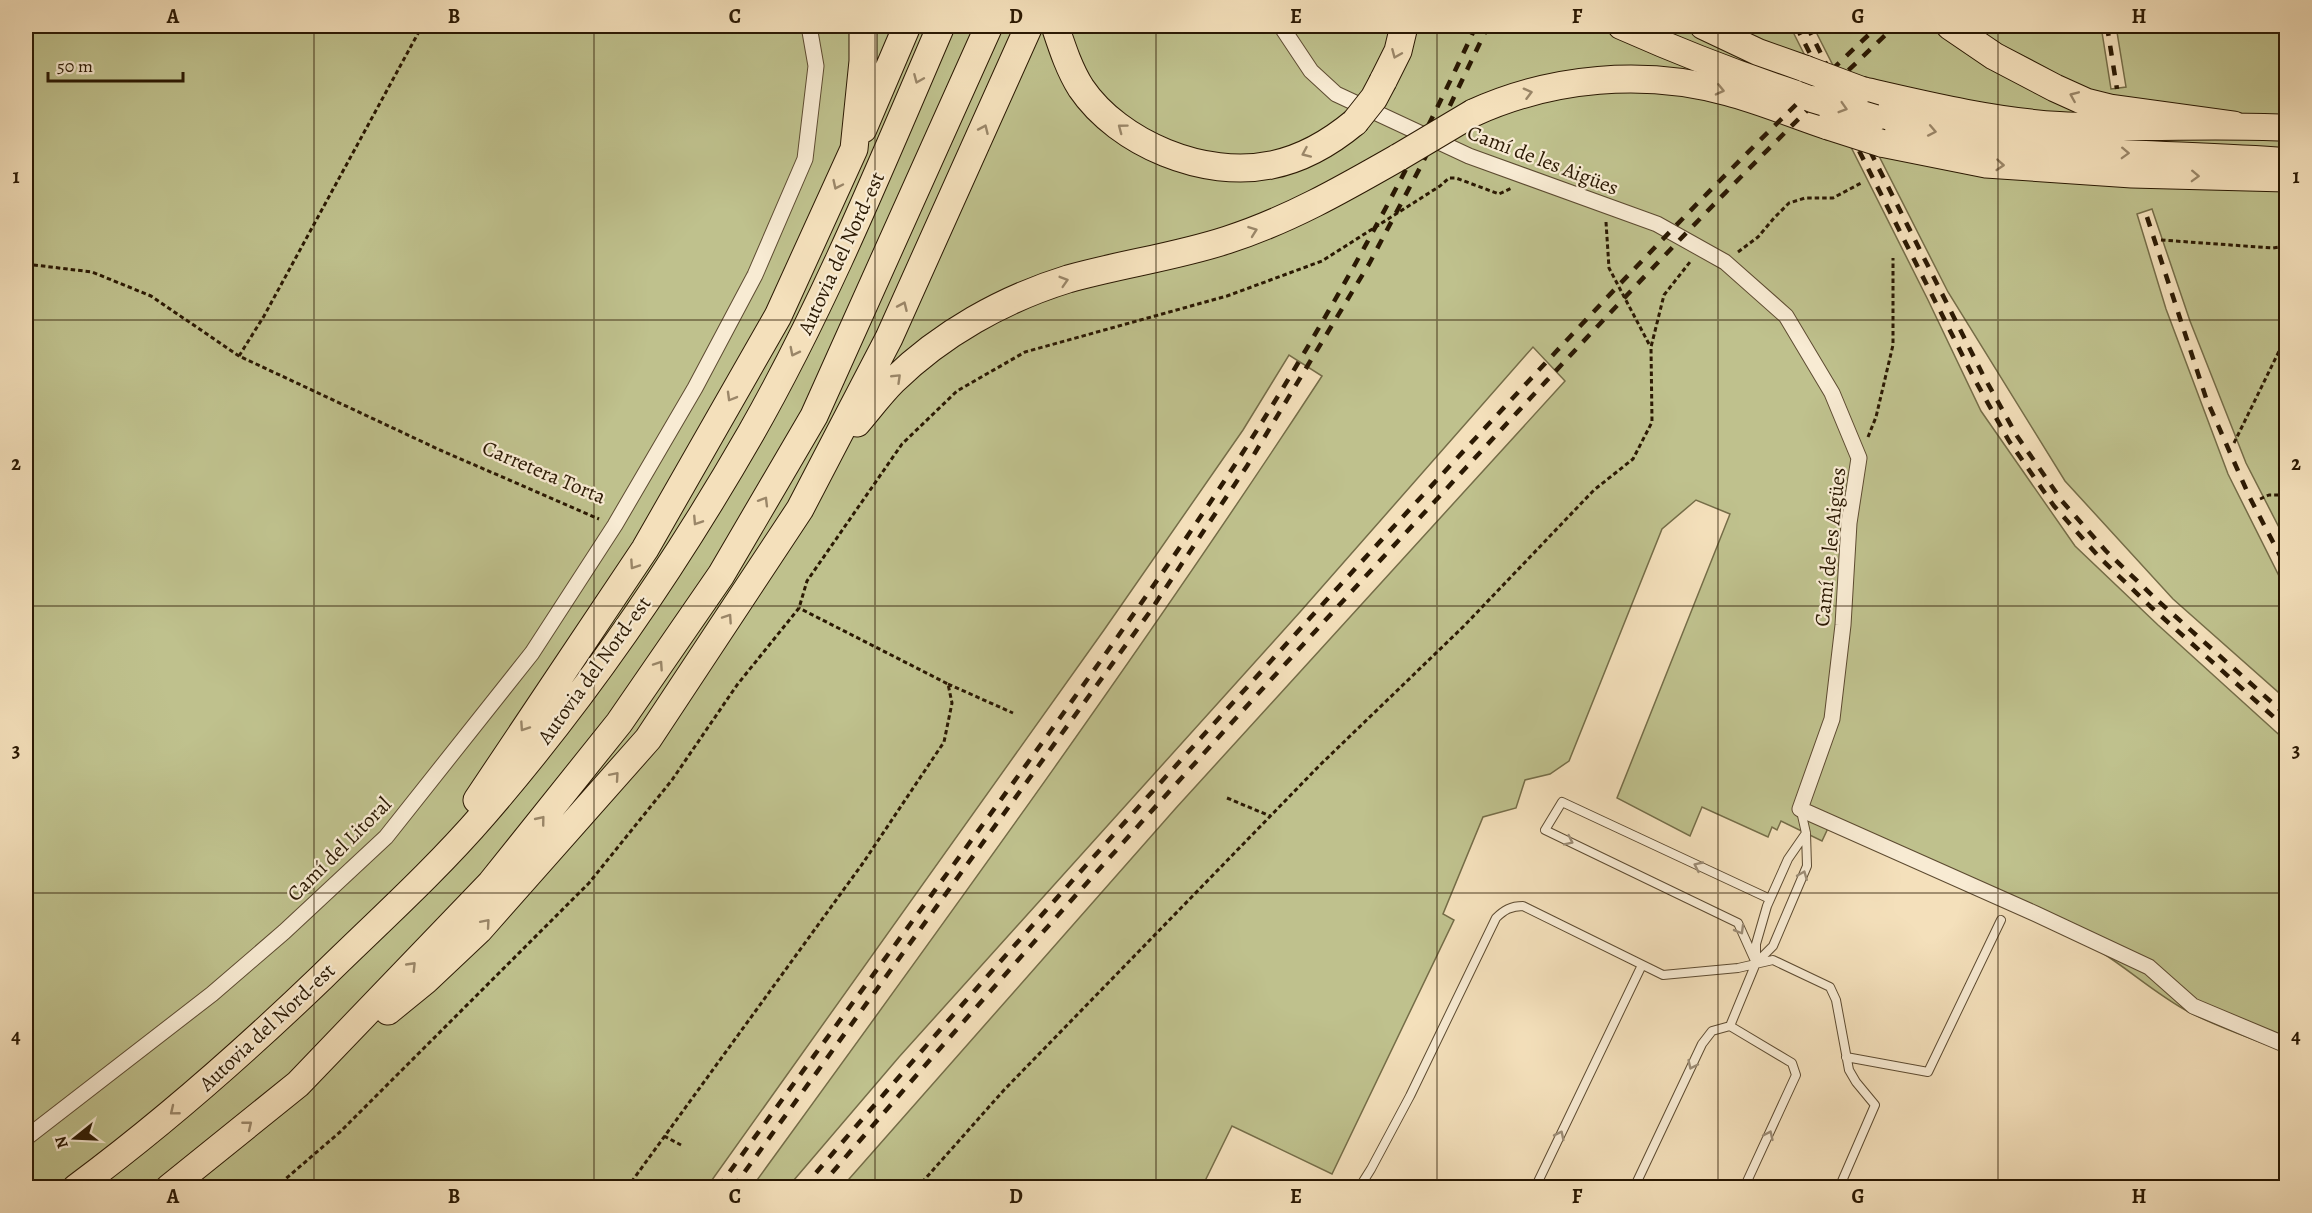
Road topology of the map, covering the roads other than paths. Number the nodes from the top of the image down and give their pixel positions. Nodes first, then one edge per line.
1 (809, 26) edge
2 (863, 26) edge
3 (907, 26) edge
4 (941, 26) edge
5 (989, 26) edge
6 (1029, 26) edge
7 (1055, 26) edge
8 (1281, 26) edge
9 (1404, 26) edge
10 (1622, 26) edge
11 (1703, 26) edge
12 (1950, 26) edge
13 (2234, 125) junction
14 (2286, 128) edge
15 (1878, 130) junction
16 (854, 149) junction
17 (2286, 161) edge
18 (2286, 178) edge
19 (831, 453) junction
20 (615, 525) joint
21 (1800, 809) junction
22 (1806, 833) junction
23 (432, 871) junction
24 (1770, 899) junction
25 (2001, 920) dead end
26 (1756, 963) junction
27 (1642, 965) junction
28 (1730, 1026) junction
29 (2286, 1045) edge
30 (1846, 1057) junction
31 (298, 1084) junction
32 (26, 1138) edge
33 (76, 1188) edge
34 (169, 1188) edge
35 (1359, 1188) edge
36 (1535, 1188) edge
37 (1634, 1188) edge
38 (1744, 1188) edge
39 (1839, 1188) edge

1 - 20 street, Carretera Torta
2 - 16 highway
3 - 16 highway
4 -> 23 highway, Autovia del Nord-est
31 -> 5 highway, Autovia del Nord-est
19 -> 6 highway
9 -> 7 highway, bridge
8 - 21 street, Camí de les Aigües
10 -> 15 highway, bridge
11 - 13 highway, bridge
13 -> 12 highway
13 - 14 highway
15 -> 17 highway
15 -> 18 highway
19 -> 15 highway, bridge
16 -> 23 highway
31 -> 19 highway
20 - 32 street, Camí del Litoral
21 - 22 lane
21 - 29 street
22 - 24 lane
26 -> 22 lane
23 -> 33 highway, Autovia del Nord-est
24 - 26 lane
24 -> 26 lane
25 - 30 lane
26 - 27 lane
26 - 28 lane
26 - 30 lane
27 - 35 lane
36 -> 27 lane
28 -> 37 lane
38 -> 28 lane
30 - 39 lane
34 -> 31 highway, Autovia del Nord-est

